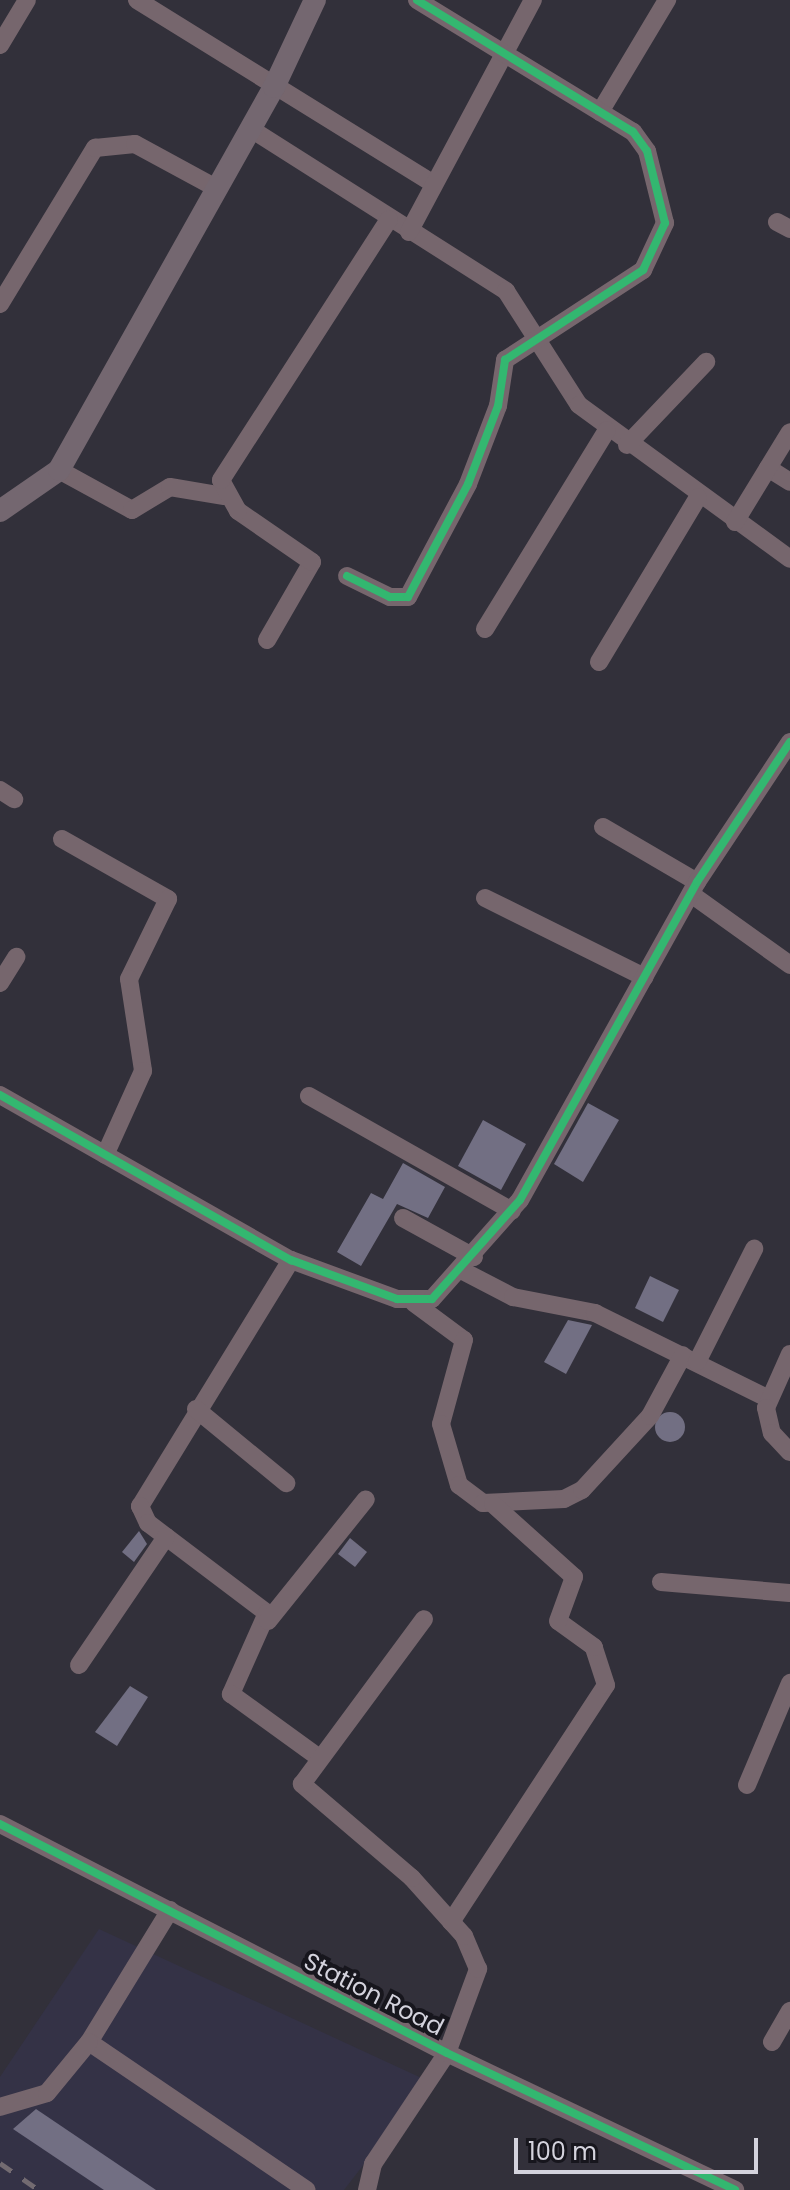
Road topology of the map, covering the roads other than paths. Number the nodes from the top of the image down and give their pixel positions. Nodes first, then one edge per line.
1 (27, 0) edge
2 (137, 0) edge
3 (315, 0) edge
4 (417, 0) edge
5 (533, 0) edge
6 (667, 0) edge
7 (0, 45) edge
8 (504, 52) junction
9 (274, 87) junction
10 (600, 112) junction
11 (251, 129) junction
12 (434, 184) junction
13 (216, 188) junction
14 (389, 219) junction
15 (409, 232) junction
16 (0, 304) edge
17 (539, 338) junction
18 (706, 362) dead end
19 (607, 430) junction
20 (790, 432) edge
21 (627, 445) junction
22 (768, 468) junction
23 (59, 470) junction
24 (790, 482) edge
25 (224, 496) junction
26 (698, 497) junction
27 (0, 511) edge
28 (735, 522) junction
29 (790, 559) edge
30 (347, 576) dead end
31 (485, 629) dead end
32 (267, 640) dead end
33 (599, 662) dead end
34 (790, 742) edge
35 (603, 827) dead end
36 (62, 839) dead end
37 (694, 888) junction
38 (485, 898) dead end
39 (16, 957) dead end
40 (790, 965) edge
41 (644, 977) junction
42 (0, 983) edge
43 (0, 1095) edge
44 (309, 1096) dead end
45 (105, 1155) junction
46 (512, 1211) junction
47 (403, 1218) dead end
48 (754, 1249) dead end
49 (291, 1260) junction
50 (468, 1264) junction
51 (414, 1303) junction
52 (790, 1354) edge
53 (690, 1359) junction
54 (769, 1399) junction
55 (196, 1409) junction
56 (790, 1452) edge
57 (286, 1483) dead end
58 (366, 1499) dead end
59 (493, 1504) junction
60 (166, 1537) junction
61 (661, 1582) dead end
62 (790, 1593) edge
63 (424, 1619) dead end
64 (268, 1621) junction
65 (79, 1665) dead end
66 (790, 1683) edge
67 (318, 1757) junction
68 (747, 1785) dead end
69 (0, 1824) edge
70 (170, 1910) junction
71 (451, 1922) junction
72 (790, 2011) edge
73 (89, 2042) junction
74 (772, 2042) dead end
75 (447, 2053) junction
76 (0, 2107) edge
77 (307, 2190) edge
78 (367, 2190) edge
79 (735, 2190) edge

1 - 7 street
2 - 9 street
3 - 9 main road
4 - 8 street
5 - 8 street
6 - 10 street
8 - 10 street
8 - 12 street
9 - 11 main road
9 - 12 street
10 - 17 street
11 - 13 main road
11 - 14 street
12 - 15 street
13 - 16 street
13 - 23 main road
14 - 15 street
14 - 25 street
15 - 17 street
17 - 19 street
17 - 30 street
18 - 21 street
19 - 21 street
19 - 31 street
20 - 22 street
21 - 26 street
22 - 24 street
22 - 28 street
23 - 25 street
23 - 27 main road
25 - 32 street
26 - 28 street
26 - 33 street
28 - 29 street
34 - 37 street
35 - 37 street
36 - 45 street
37 - 40 street
37 - 41 street
38 - 41 street
39 - 42 street
41 - 46 street
43 - 45 street
44 - 46 street
45 - 49 street
46 - 50 street
47 - 50 street
48 - 53 street
49 - 51 street
49 - 55 street
50 - 51 street
50 - 53 street
51 - 59 street
52 - 54 street
53 - 54 street
53 - 59 street
54 - 56 street
55 - 57 street
55 - 60 street
58 - 64 street
59 - 71 street
60 - 64 street
60 - 65 street
61 - 62 street
63 - 67 street
64 - 67 street
66 - 68 street
67 - 71 street
69 - 70 street, Station Road
70 - 73 street
70 - 75 street, Station Road
71 - 75 street
72 - 74 street
73 - 76 street
73 - 77 street
75 - 78 street
75 - 79 street, Station Road

